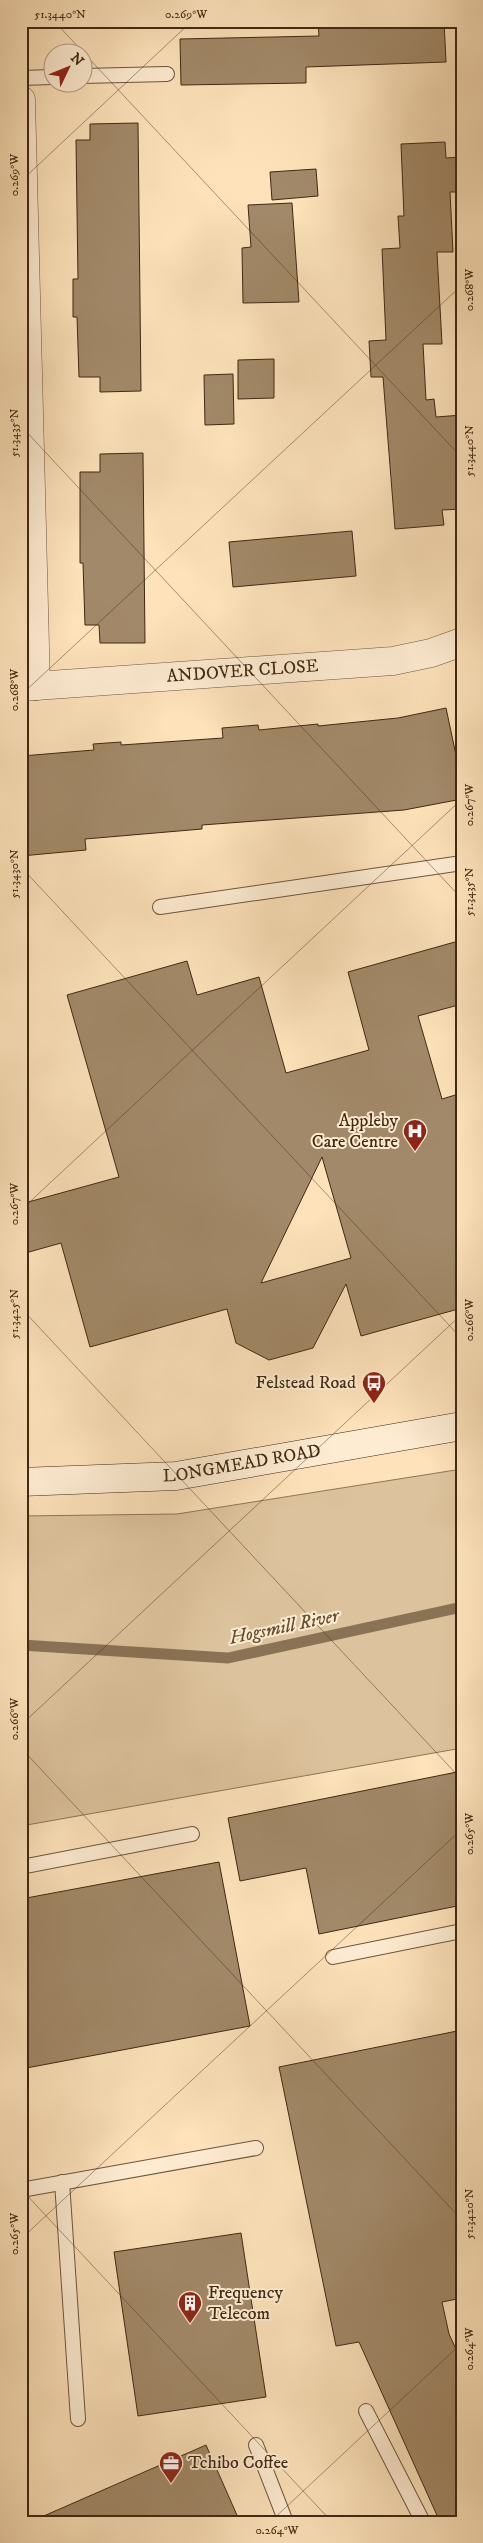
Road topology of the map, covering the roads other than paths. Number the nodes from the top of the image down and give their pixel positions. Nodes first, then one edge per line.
1 (167, 74) dead end
2 (92, 76) edge
3 (42, 77) edge
4 (21, 78) edge
5 (21, 100) edge
6 (462, 642) edge
7 (28, 686) edge
8 (462, 862) edge
9 (160, 907) dead end
10 (462, 1426) edge
11 (21, 1482) edge
12 (192, 1834) dead end
13 (21, 1867) edge
14 (462, 1931) edge
15 (333, 1957) dead end
16 (256, 2148) dead end
17 (62, 2182) junction
18 (21, 2190) edge
19 (366, 2411) dead end
20 (78, 2419) dead end
21 (256, 2445) dead end
22 (286, 2522) edge
23 (423, 2522) edge

1 - 2 lane
3 - 4 lane
5 - 7 street
6 - 7 street, ANDOVER CLOSE
8 - 9 lane
10 - 11 street, LONGMEAD ROAD
12 - 13 lane
14 - 15 lane
16 - 17 lane
17 - 18 lane
17 - 20 lane
19 - 23 lane
21 - 22 lane

